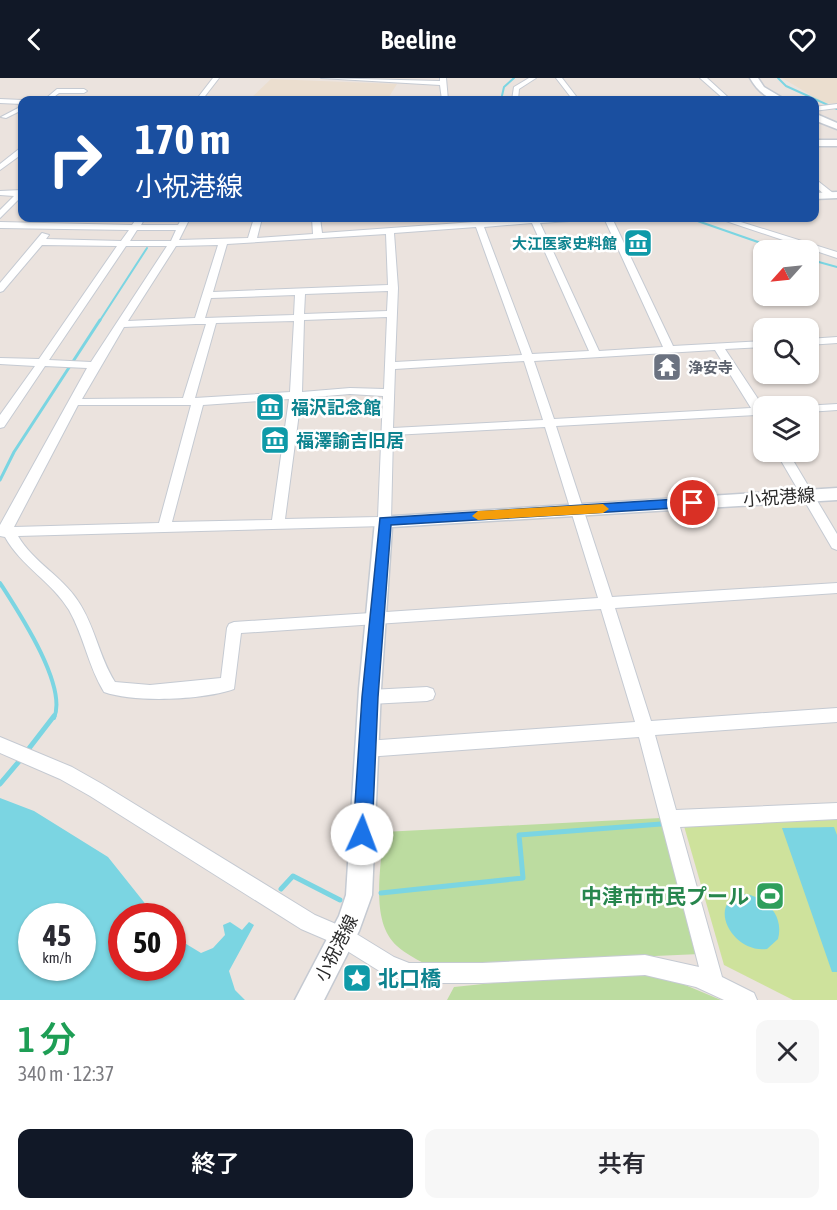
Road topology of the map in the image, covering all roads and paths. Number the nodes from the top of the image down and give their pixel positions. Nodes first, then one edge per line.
1 (216, 78) edge
2 (324, 78) edge
3 (533, 78) edge
4 (558, 78) edge
5 (703, 78) edge
6 (754, 78) edge
7 (357, 79) edge
8 (444, 81) edge
9 (84, 91) dead end
10 (51, 96) edge
11 (203, 96) edge
12 (445, 96) edge
13 (515, 96) edge
14 (573, 96) edge
15 (723, 96) edge
16 (774, 96) edge
17 (0, 101) edge
18 (18, 102) edge
19 (834, 107) edge
20 (819, 109) edge
21 (18, 110) edge
22 (4, 117) dead end
23 (819, 118) edge
24 (837, 126) edge
25 (837, 142) edge
26 (819, 143) edge
27 (18, 154) edge
28 (0, 168) edge
29 (819, 184) edge
30 (0, 193) edge
31 (18, 193) edge
32 (834, 195) edge
33 (819, 196) edge
34 (18, 197) edge
35 (0, 215) edge
36 (56, 222) edge
37 (138, 222) edge
38 (257, 222) edge
39 (316, 222) edge
40 (466, 222) edge
41 (478, 222) edge
42 (535, 222) edge
43 (610, 222) edge
44 (734, 222) edge
45 (184, 223) edge
46 (0, 225) edge
47 (53, 226) junction
48 (134, 228) junction
49 (386, 229) junction
50 (318, 237) junction
51 (252, 241) junction
52 (39, 242) junction
53 (223, 242) junction
54 (122, 243) junction
55 (173, 243) junction
56 (837, 255) edge
57 (393, 288) junction
58 (0, 289) edge
59 (300, 291) junction
60 (207, 295) junction
61 (391, 314) junction
62 (298, 318) junction
63 (212, 321) junction
64 (200, 322) junction
65 (120, 324) junction
66 (837, 340) edge
67 (819, 341) edge
68 (753, 345) edge
69 (718, 347) junction
70 (670, 351) junction
71 (596, 355) junction
72 (528, 358) junction
73 (0, 361) edge
74 (42, 362) junction
75 (95, 365) junction
76 (390, 366) junction
77 (390, 393) junction
78 (296, 396) junction
79 (753, 400) edge
80 (193, 401) junction
81 (74, 402) junction
82 (837, 407) edge
83 (819, 408) edge
84 (753, 414) edge
85 (0, 424) edge
86 (550, 424) junction
87 (389, 432) junction
88 (788, 462) edge
89 (837, 494) edge
90 (808, 496) junction
91 (578, 510) junction
92 (384, 521) junction
93 (278, 525) junction
94 (164, 528) junction
95 (4, 532) edge
96 (837, 545) edge
97 (837, 588) edge
98 (605, 602) junction
99 (376, 617) junction
100 (427, 694) dead end
101 (370, 697) junction
102 (837, 715) edge
103 (645, 729) junction
104 (0, 745) edge
105 (366, 749) junction
106 (837, 811) edge
107 (668, 819) junction
108 (340, 942) junction
109 (713, 983) junction
110 (309, 1000) edge
111 (747, 1000) edge

1 - 11 street
2 - 7 street
3 - 13 street
4 - 14 street
5 - 15 street
6 - 16 main road
7 - 8 street
8 - 12 street
9 - 10 street
17 - 18 street
19 - 20 street
21 - 22 street
23 - 24 main road
25 - 26 main road
27 - 28 street
29 - 32 street
30 - 31 street
32 - 33 main road
34 - 35 street
36 - 47 street
37 - 48 street
38 - 51 street
39 - 50 street
40 - 49 street
41 - 72 street
42 - 71 street
43 - 70 street
44 - 56 street
45 - 48 street
45 - 55 street
46 - 47 street
47 - 48 street
47 - 52 street
48 - 54 street
49 - 50 street
49 - 57 street
50 - 51 street
51 - 53 street
52 - 54 street
52 - 58 street
53 - 55 street
53 - 60 street
54 - 55 street
54 - 74 street
55 - 65 street
57 - 59 street
57 - 61 street
59 - 60 street
59 - 62 street
60 - 64 street
61 - 62 street
61 - 76 street
62 - 63 street
62 - 78 street
63 - 64 street
63 - 80 street
64 - 65 street
65 - 75 street
66 - 67 street
68 - 69 street
69 - 70 street
69 - 79 street
70 - 71 street
71 - 72 street
72 - 76 street
72 - 86 street
73 - 74 street
74 - 75 street
74 - 85 street
75 - 81 street
76 - 77 street
77 - 78 street
77 - 87 street
78 - 80 street
78 - 93 street
80 - 81 street
80 - 94 street
81 - 95 street
82 - 83 street
84 - 86 street
86 - 87 street
86 - 91 street
87 - 92 street
88 - 90 street
89 - 90 main road, 小祝港線
90 - 91 main road, 小祝港線
90 - 96 street
91 - 92 main road, 小祝港線
91 - 98 street
92 - 93 street
92 - 99 main road, 小祝港線
93 - 94 street
94 - 95 street
95 - 99 street
97 - 98 street
98 - 99 street
98 - 103 street
99 - 101 main road, 小祝港線
100 - 101 street
101 - 105 main road, 小祝港線
102 - 103 street
103 - 105 street
103 - 107 street
104 - 108 street
105 - 108 main road, 小祝港線
106 - 107 street
107 - 109 street
108 - 109 street
108 - 110 main road, 小祝港線
109 - 111 street

